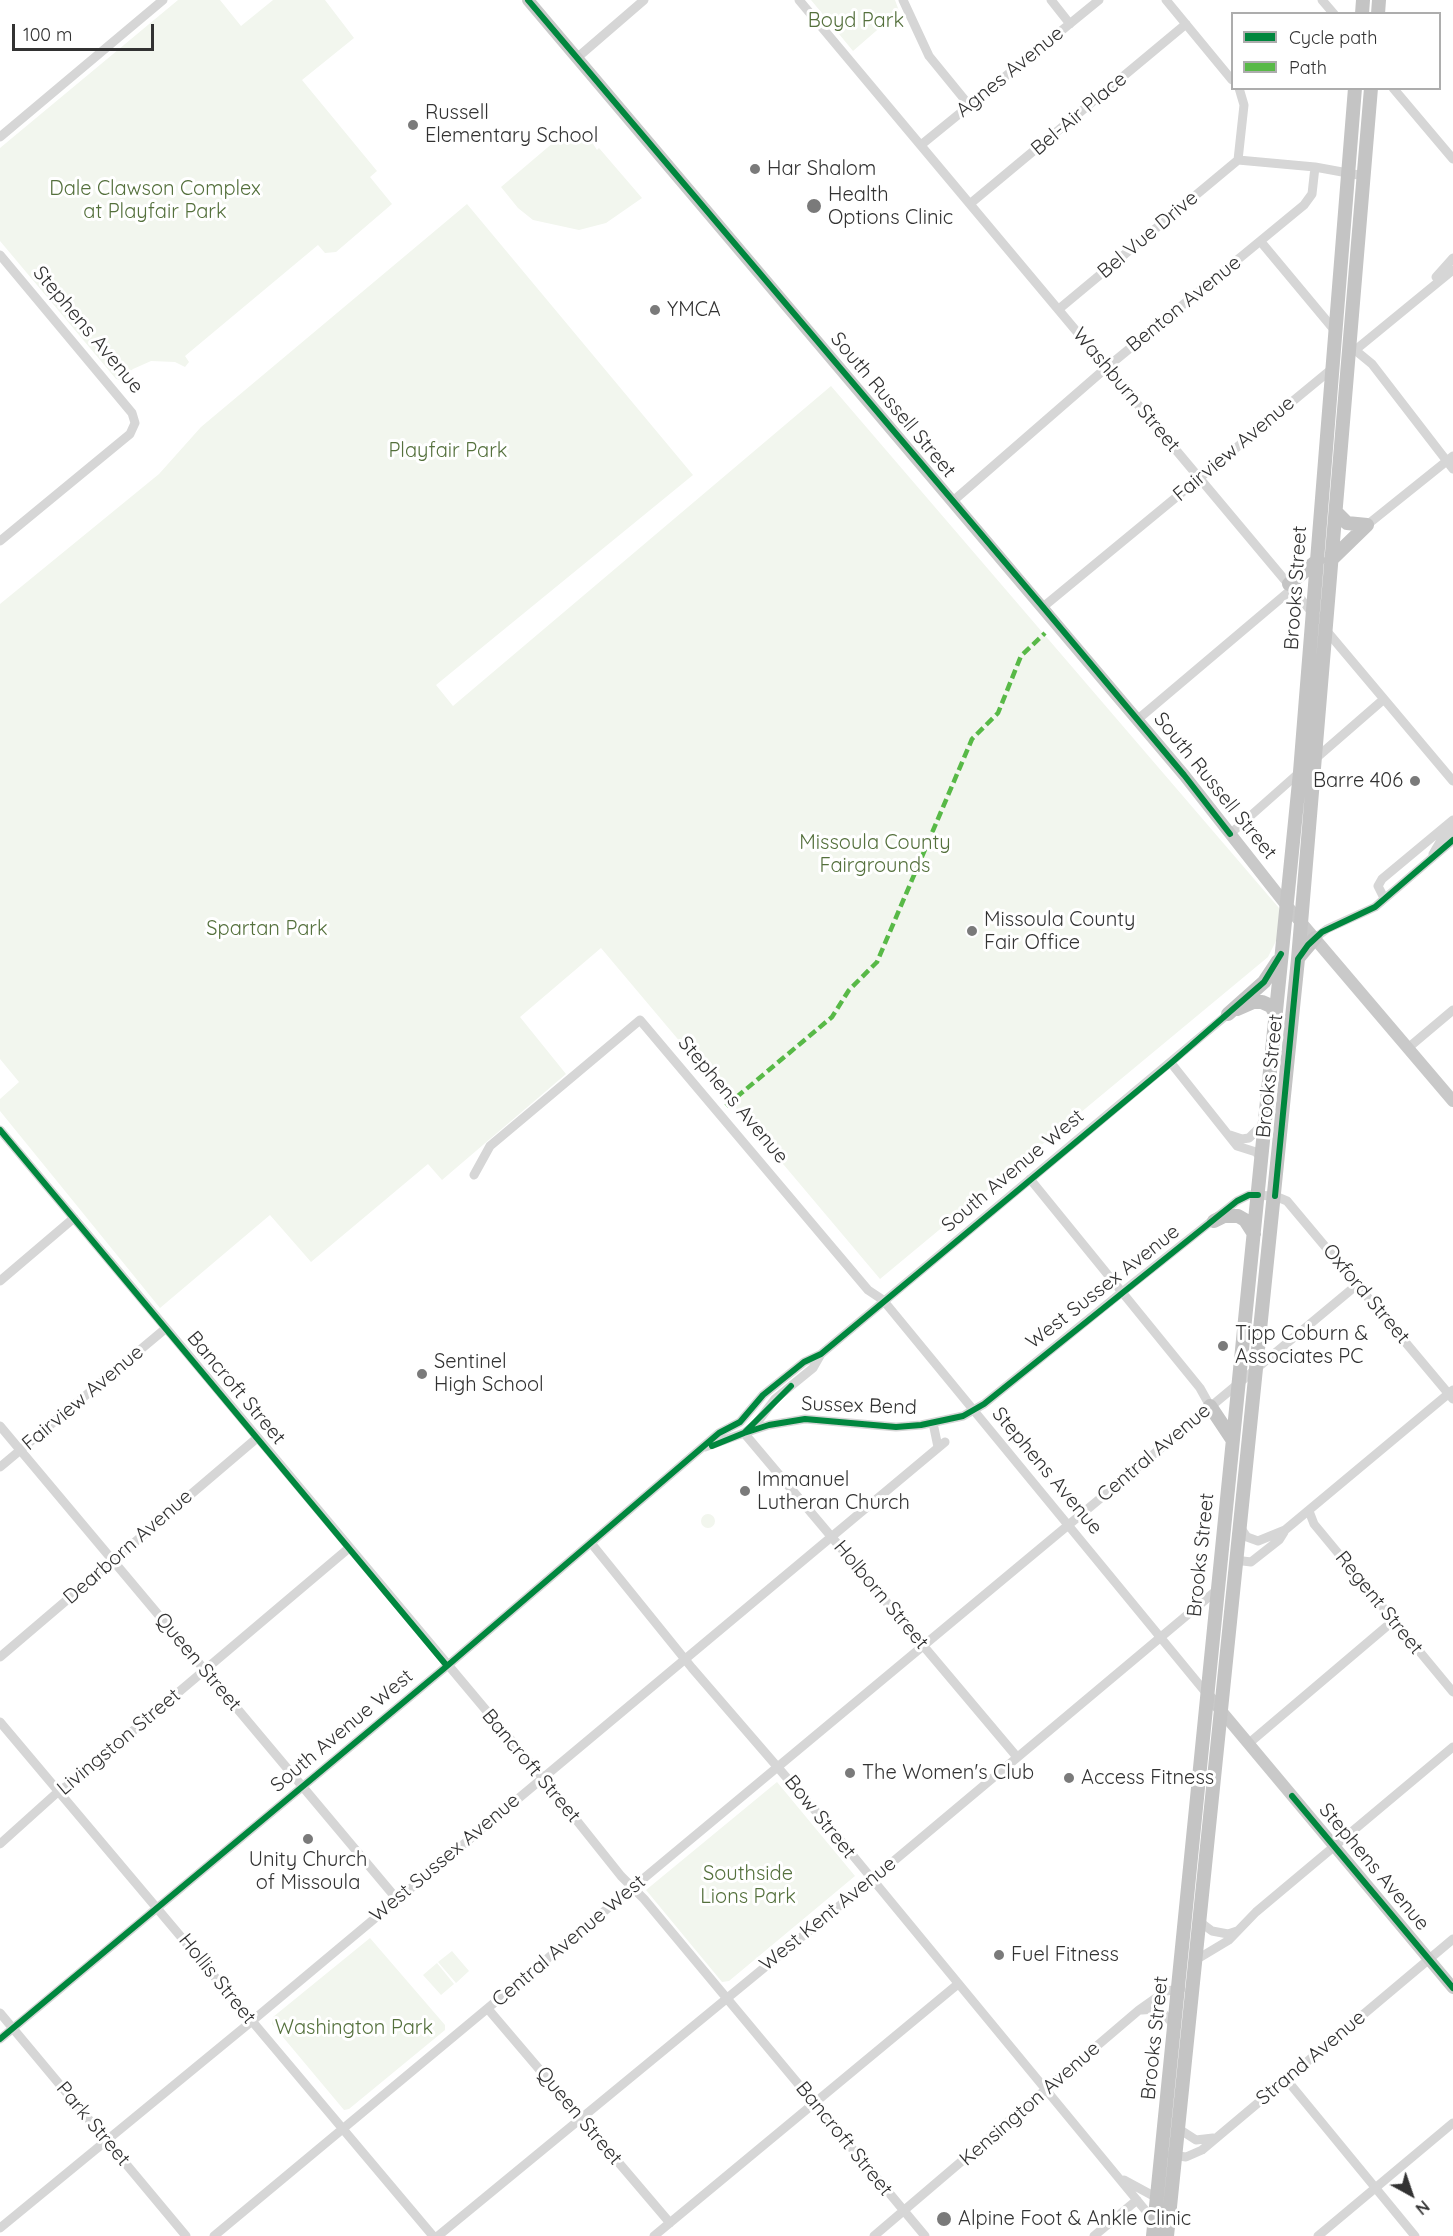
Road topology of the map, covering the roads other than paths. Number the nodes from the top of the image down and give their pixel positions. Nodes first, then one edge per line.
1 (163, 0) edge
2 (528, 0) edge
3 (644, 0) edge
4 (799, 0) edge
5 (903, 0) edge
6 (1051, 0) edge
7 (1099, 0) edge
8 (1166, 0) edge
9 (1323, 0) edge
10 (1332, 12) edge
11 (1070, 24) junction
12 (1186, 24) junction
13 (578, 57) junction
14 (1231, 78) edge
15 (1240, 90) edge
16 (1355, 90) edge
17 (1371, 90) edge
18 (1395, 90) edge
19 (969, 105) junction
20 (0, 137) edge
21 (921, 145) junction
22 (1453, 159) edge
23 (1238, 160) junction
24 (1315, 167) junction
25 (1349, 172) junction
26 (1364, 176) junction
27 (971, 203) junction
28 (1261, 242) junction
29 (0, 255) edge
30 (1453, 258) edge
31 (1453, 270) edge
32 (1424, 290) junction
33 (1059, 309) junction
34 (1336, 332) junction
35 (1352, 353) junction
36 (1334, 367) junction
37 (1106, 368) junction
38 (1450, 458) edge
39 (1453, 469) edge
40 (1201, 477) junction
41 (952, 501) junction
42 (1336, 513) junction
43 (1367, 525) junction
44 (0, 541) edge
45 (1325, 560) junction
46 (1290, 586) junction
47 (1043, 607) junction
48 (1315, 616) junction
49 (1327, 631) junction
50 (1384, 699) junction
51 (1137, 720) junction
52 (1315, 759) junction
53 (1300, 772) junction
54 (1453, 781) edge
55 (1453, 820) edge
56 (1453, 830) edge
57 (1230, 834) junction
58 (1453, 840) edge
59 (1428, 861) junction
60 (1384, 898) junction
61 (1287, 906) junction
62 (1301, 922) junction
63 (1315, 938) junction
64 (1281, 954) junction
65 (1298, 959) junction
66 (1271, 1009) junction
67 (1453, 1010) edge
68 (1228, 1014) junction
69 (1408, 1048) junction
70 (1171, 1063) junction
71 (1453, 1101) edge
72 (1265, 1122) junction
73 (0, 1130) edge
74 (1230, 1135) junction
75 (1262, 1160) junction
76 (474, 1175) dead end
77 (1030, 1179) junction
78 (1258, 1195) junction
79 (1275, 1196) junction
80 (74, 1218) junction
81 (1214, 1221) junction
82 (1254, 1234) junction
83 (0, 1281) edge
84 (1358, 1284) junction
85 (1121, 1293) junction
86 (883, 1300) junction
87 (165, 1329) junction
88 (821, 1354) junction
89 (1255, 1368) junction
90 (1240, 1380) junction
91 (1452, 1394) edge
92 (1210, 1406) junction
93 (972, 1412) junction
94 (933, 1423) junction
95 (0, 1426) edge
96 (744, 1433) junction
97 (256, 1438) junction
98 (1232, 1439) junction
99 (705, 1447) junction
100 (21, 1450) junction
101 (0, 1467) edge
102 (1309, 1510) junction
103 (1239, 1516) junction
104 (1067, 1526) junction
105 (1285, 1530) junction
106 (1222, 1534) junction
107 (832, 1537) junction
108 (591, 1543) junction
109 (349, 1548) junction
110 (113, 1560) junction
111 (1235, 1560) junction
112 (1217, 1590) junction
113 (1393, 1621) junction
114 (1160, 1636) junction
115 (922, 1645) junction
116 (0, 1657) edge
117 (686, 1660) junction
118 (447, 1665) junction
119 (205, 1670) junction
120 (1453, 1692) edge
121 (1207, 1694) junction
122 (1221, 1712) junction
123 (0, 1722) edge
124 (1248, 1744) junction
125 (1453, 1747) edge
126 (1017, 1757) junction
127 (778, 1766) junction
128 (542, 1777) junction
129 (302, 1786) junction
130 (60, 1790) junction
131 (0, 1844) edge
132 (1336, 1848) junction
133 (871, 1879) junction
134 (632, 1888) junction
135 (396, 1898) junction
136 (157, 1906) junction
137 (1200, 1922) junction
138 (1239, 1930) junction
139 (1453, 1939) edge
140 (1430, 1959) junction
141 (1190, 1961) junction
142 (958, 1984) junction
143 (1453, 1988) edge
144 (1187, 1990) junction
145 (727, 1998) junction
146 (488, 2009) junction
147 (1139, 2010) junction
148 (0, 2013) edge
149 (252, 2021) junction
150 (1176, 2028) junction
151 (12, 2029) junction
152 (0, 2039) edge
153 (1287, 2079) junction
154 (1047, 2090) junction
155 (816, 2104) junction
156 (580, 2117) junction
157 (1453, 2123) edge
158 (342, 2129) junction
159 (1179, 2129) junction
160 (1213, 2138) junction
161 (107, 2139) junction
162 (1162, 2154) junction
163 (1176, 2156) junction
164 (1116, 2176) junction
165 (1376, 2188) junction
166 (1164, 2199) junction
167 (1137, 2200) junction
168 (904, 2212) junction
169 (670, 2223) junction
170 (0, 2228) edge
171 (1162, 2233) edge
172 (186, 2236) edge
173 (214, 2236) edge
174 (433, 2236) edge
175 (438, 2236) edge
176 (654, 2236) edge
177 (874, 2236) edge
178 (925, 2236) edge
179 (1094, 2236) edge
180 (1318, 2236) edge
181 (1415, 2236) edge

1 - 20 street
2 - 13 main road, South Russell Street
3 - 13 street
4 - 21 street, Washburn Street
5 - 19 street
6 - 11 street
7 - 11 street, Agnes Avenue
8 - 12 street
9 - 10 street
11 - 19 street, Agnes Avenue
12 - 14 street
12 - 27 street, Bel-Air Place
13 - 41 main road, South Russell Street
15 - 23 street
16 - 25 highway, Brooks Street
17 - 26 highway, Brooks Street
18 - 22 street
19 - 21 street, Agnes Avenue
21 - 27 street, Washburn Street
23 - 24 street
23 - 33 street, Bel Vue Drive
24 - 25 street
24 - 28 street, Benton Avenue
25 - 26 street
25 - 34 highway, Brooks Street
26 - 35 highway, Brooks Street
27 - 33 street, Washburn Street
28 - 34 street
28 - 37 street, Benton Avenue
29 - 44 street, Stephens Avenue
30 - 32 street
31 - 32 street
32 - 35 street, Fairview Avenue
33 - 37 street, Washburn Street
34 - 36 highway, Brooks Street
35 - 36 street, Fairview Avenue
35 - 38 street
35 - 42 highway, Brooks Street
36 - 40 street, Fairview Avenue
36 - 45 highway, Brooks Street
37 - 40 street, Washburn Street
37 - 41 street, Benton Avenue
38 - 39 street
38 - 43 street
40 - 46 street, Washburn Street
40 - 47 street, Fairview Avenue
41 - 47 main road, South Russell Street
42 - 43 highway
42 - 45 highway, Brooks Street
43 - 45 highway
45 - 46 highway
45 - 48 highway, Brooks Street
45 - 49 highway, Brooks Street
46 - 48 street, Washburn Street
46 - 51 street
47 - 51 main road, South Russell Street
48 - 49 street, Washburn Street
48 - 53 highway, Brooks Street
49 - 50 street, Washburn Street
49 - 52 highway, Brooks Street
50 - 52 street
50 - 54 street, Washburn Street
51 - 57 main road, South Russell Street
52 - 62 highway, Brooks Street
53 - 57 street
53 - 61 highway, Brooks Street
55 - 60 street
56 - 59 street
57 - 61 main road, South Russell Street
58 - 59 street
59 - 60 street
60 - 63 street
61 - 62 main road, South Russell Street
61 - 64 highway, Brooks Street
62 - 63 main road, South Russell Street
62 - 65 highway, Brooks Street
63 - 65 highway
63 - 69 main road, South Russell Street
64 - 66 highway, Brooks Street
64 - 68 highway
65 - 79 highway, Brooks Street
66 - 68 highway
66 - 72 highway, Brooks Street
67 - 69 street
68 - 70 street, South Avenue West
69 - 71 main road, South Russell Street
70 - 74 street
70 - 77 street, South Avenue West
72 - 74 street
72 - 75 highway, Brooks Street
73 - 80 street, Bancroft Street
74 - 75 street
75 - 78 highway, Brooks Street
76 - 86 street, Stephens Avenue
77 - 85 street
77 - 86 street, South Avenue West
78 - 79 street, West Sussex Avenue
78 - 81 street, West Sussex Avenue
78 - 82 highway, Brooks Street
79 - 84 street, Oxford Street
79 - 89 highway, Brooks Street
80 - 83 street
80 - 87 street, Bancroft Street
81 - 82 highway
81 - 85 street, West Sussex Avenue
82 - 90 highway, Brooks Street
84 - 89 street, Central Avenue
84 - 91 street, Oxford Street
85 - 92 street
85 - 93 street, West Sussex Avenue
86 - 88 street, South Avenue West
86 - 93 street, Stephens Avenue
87 - 97 street, Bancroft Street
87 - 100 street, Fairview Avenue
88 - 96 street, South Avenue West
88 - 99 street, South Avenue West
89 - 90 street, Central Avenue
89 - 103 highway, Brooks Street
90 - 92 street, Central Avenue
90 - 98 highway, Brooks Street
91 - 102 street
92 - 98 highway
92 - 104 street, Central Avenue
93 - 94 street, Sussex Bend
93 - 104 street, Stephens Avenue
94 - 96 street, Sussex Bend
94 - 107 street, West Sussex Avenue
95 - 100 street, Queen Street
96 - 99 street, South Avenue West
96 - 107 street, Holborn Street
97 - 109 street, Bancroft Street
97 - 110 street, Dearborn Avenue
98 - 106 highway, Brooks Street
99 - 108 street, South Avenue West
100 - 101 street, Fairview Avenue
100 - 110 street, Queen Street
102 - 105 street
102 - 113 street, Regent Street
103 - 105 street
103 - 111 highway, Brooks Street
104 - 114 street, Stephens Avenue
104 - 115 street, Central Avenue
105 - 111 street
106 - 111 highway
106 - 112 highway, Brooks Street
107 - 115 street, Holborn Street
107 - 117 street, West Sussex Avenue
108 - 117 street, Bow Street
108 - 118 street, South Avenue West
109 - 118 street, Bancroft Street
109 - 119 street, Livingston Street
110 - 116 street, Dearborn Avenue
110 - 119 street, Queen Street
111 - 122 highway, Brooks Street
112 - 114 street, West Kent Avenue
112 - 121 highway, Brooks Street
113 - 120 street, Regent Street
113 - 124 street
114 - 121 street, Stephens Avenue
114 - 126 street, West Kent Avenue
115 - 126 street, Holborn Street
115 - 127 street, Central Avenue West
117 - 127 street, Bow Street
117 - 128 street, West Sussex Avenue
118 - 128 street, Bancroft Street
118 - 129 street, South Avenue West
119 - 129 street, Queen Street
119 - 130 street, Livingston Street
121 - 122 main road, Stephens Avenue
121 - 141 highway, Brooks Street
122 - 124 main road, Stephens Avenue
122 - 137 highway, Brooks Street
123 - 130 street, Hollis Street
124 - 132 main road, Stephens Avenue
125 - 132 street
126 - 133 street, West Kent Avenue
127 - 133 street, Bow Street
127 - 134 street, Central Avenue West
128 - 134 street, Bancroft Street
128 - 135 street, West Sussex Avenue
129 - 135 street, Queen Street
129 - 136 street, South Avenue West
130 - 131 street, Livingston Street
130 - 136 street, Hollis Street
132 - 138 street
132 - 140 main road, Stephens Avenue
133 - 142 street, Bow Street
133 - 145 street, West Kent Avenue
134 - 145 street, Bancroft Street
134 - 146 street, Central Avenue West
135 - 149 street, West Sussex Avenue
136 - 149 street, Hollis Street
136 - 151 street, South Avenue West
137 - 138 street
137 - 141 highway, Brooks Street
138 - 141 street
139 - 140 street, Strand Avenue
140 - 143 main road, Stephens Avenue
140 - 153 street, Strand Avenue
141 - 144 highway, Brooks Street
142 - 154 street, Bow Street
142 - 155 street
144 - 147 street, Kensington Avenue
144 - 150 highway, Brooks Street
144 - 159 highway, Brooks Street
145 - 155 street, Bancroft Street
145 - 156 street, West Kent Avenue
146 - 156 street, Queen Street
146 - 158 street, Central Avenue West
147 - 150 street
147 - 154 street, Kensington Avenue
148 - 151 street, Park Street
149 - 158 street, Hollis Street
149 - 161 street, West Sussex Avenue
150 - 162 highway, Brooks Street
151 - 152 street, South Avenue West
151 - 161 street, Park Street
153 - 160 street, Strand Avenue
153 - 165 street
154 - 164 street, Bow Street
154 - 168 street, Kensington Avenue
155 - 168 street, Bancroft Street
155 - 169 street
156 - 169 street, Queen Street
156 - 175 street, West Kent Avenue
157 - 165 street
158 - 173 street, Central Avenue West
158 - 174 street, Hollis Street
159 - 160 street
159 - 163 highway, Brooks Street
160 - 163 street, Strand Avenue
161 - 170 street, West Sussex Avenue
161 - 172 street, Park Street
162 - 163 street, Strand Avenue
162 - 166 highway, Brooks Street
163 - 166 highway, Brooks Street
164 - 166 street, Bow Street
164 - 167 street, Bow Street
165 - 180 street
165 - 181 street
166 - 171 highway, Brooks Street
167 - 171 street, Bow Street
167 - 179 street
168 - 177 street, Kensington Avenue
168 - 178 street, Bancroft Street
169 - 176 street

